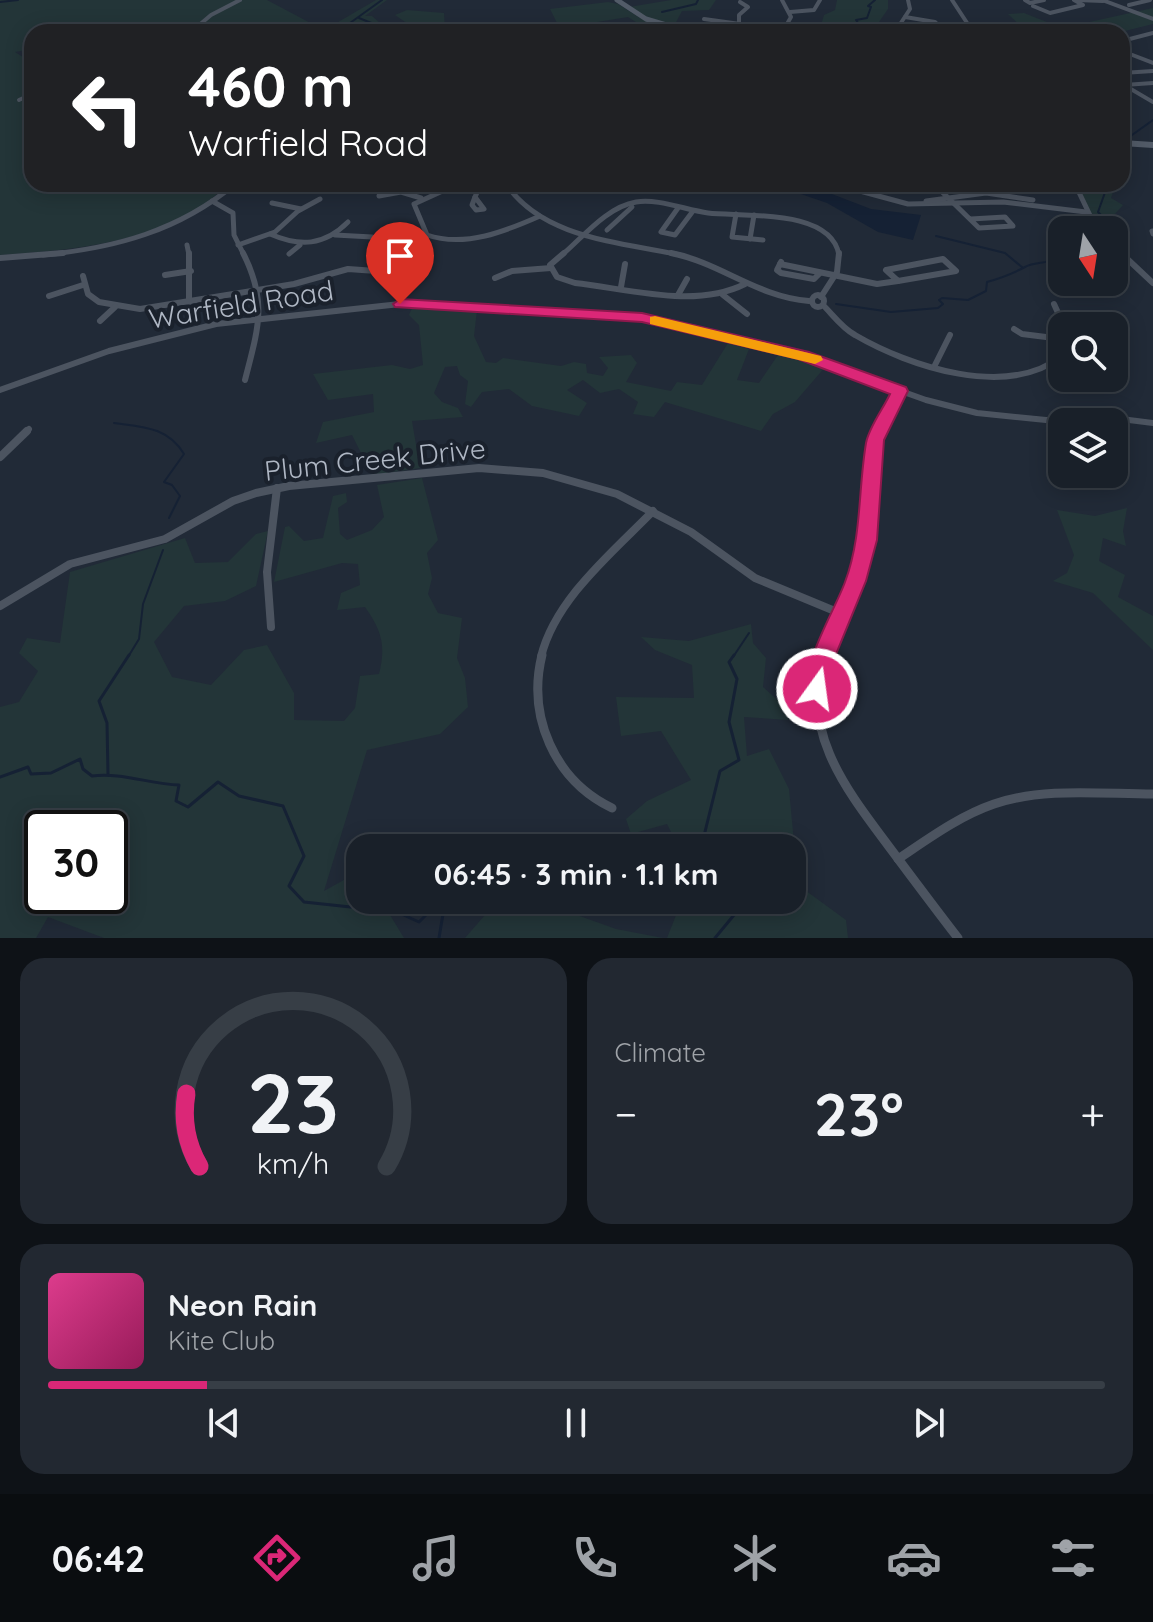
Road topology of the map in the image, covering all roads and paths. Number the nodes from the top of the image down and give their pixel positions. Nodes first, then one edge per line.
1 (240, 0) edge
2 (617, 0) edge
3 (782, 0) edge
4 (820, 0) edge
5 (908, 0) edge
6 (952, 0) edge
7 (1025, 0) edge
8 (1044, 0) edge
9 (1073, 0) edge
10 (1150, 0) edge
11 (1104, 1) edge
12 (1139, 1) edge
13 (740, 2) edge
14 (1129, 2) edge
15 (1119, 5) junction
16 (1033, 6) dead end
17 (790, 12) junction
18 (905, 17) junction
19 (704, 19) dead end
20 (1153, 19) edge
21 (739, 23) junction
22 (200, 24) edge
23 (663, 24) edge
24 (744, 24) edge
25 (788, 24) edge
26 (900, 24) edge
27 (937, 24) edge
28 (966, 24) edge
29 (1152, 34) edge
30 (1130, 39) edge
31 (1130, 54) edge
32 (1153, 63) edge
33 (1153, 71) edge
34 (1130, 72) edge
35 (1130, 85) edge
36 (1153, 85) edge
37 (1130, 89) edge
38 (24, 98) edge
39 (19, 100) dead end
40 (1151, 100) edge
41 (1130, 144) edge
42 (1153, 145) edge
43 (221, 192) edge
44 (225, 192) edge
45 (434, 192) edge
46 (477, 192) edge
47 (511, 192) edge
48 (861, 192) edge
49 (874, 192) edge
50 (942, 192) edge
51 (1078, 192) edge
52 (1081, 192) edge
53 (379, 196) dead end
54 (475, 197) dead end
55 (421, 198) junction
56 (948, 198) junction
57 (1080, 198) junction
58 (320, 199) dead end
59 (213, 201) junction
60 (272, 203) dead end
61 (953, 204) junction
62 (632, 207) dead end
63 (1062, 207) junction
64 (678, 208) junction
65 (301, 209) junction
66 (1085, 210) junction
67 (693, 211) junction
68 (736, 214) junction
69 (754, 215) junction
70 (540, 216) junction
71 (608, 216) junction
72 (1081, 216) edge
73 (1088, 216) edge
74 (621, 219) junction
75 (971, 219) junction
76 (348, 222) dead end
77 (607, 230) dead end
78 (270, 234) junction
79 (584, 234) junction
80 (335, 235) junction
81 (675, 235) junction
82 (372, 237) dead end
83 (683, 237) dead end
84 (750, 239) junction
85 (763, 240) dead end
86 (187, 245) dead end
87 (238, 245) junction
88 (300, 245) junction
89 (289, 254) dead end
90 (0, 257) edge
91 (1128, 259) edge
92 (781, 262) dead end
93 (625, 264) dead end
94 (551, 268) junction
95 (886, 270) junction
96 (191, 271) junction
97 (877, 272) dead end
98 (404, 273) dead end
99 (165, 275) dead end
100 (83, 276) dead end
101 (495, 278) dead end
102 (836, 278) junction
103 (687, 279) dead end
104 (898, 281) junction
105 (1153, 283) edge
106 (745, 284) junction
107 (83, 285) junction
108 (621, 287) junction
109 (259, 291) junction
110 (678, 295) junction
111 (723, 295) junction
112 (49, 296) dead end
113 (822, 301) junction
114 (189, 302) junction
115 (1054, 304) dead end
116 (115, 307) junction
117 (1058, 312) edge
118 (747, 314) dead end
119 (261, 317) junction
120 (100, 321) dead end
121 (1014, 329) dead end
122 (950, 335) dead end
123 (1048, 337) edge
124 (935, 365) junction
125 (1048, 367) edge
126 (245, 380) dead end
127 (0, 390) edge
128 (900, 391) junction
129 (1153, 423) edge
130 (29, 429) dead end
131 (0, 457) edge
132 (277, 488) junction
133 (653, 511) junction
134 (0, 606) edge
135 (842, 614) junction
136 (271, 627) dead end
137 (1153, 794) edge
138 (612, 808) dead end
139 (898, 859) junction
140 (958, 938) edge

1 - 22 street
2 - 23 main road
3 - 17 street
4 - 17 street
5 - 18 street
6 - 28 street
7 - 8 street
9 - 11 street
9 - 16 street
10 - 12 street
11 - 15 street
12 - 14 street
13 - 21 street
14 - 15 street
15 - 20 street
17 - 25 street
18 - 26 street
18 - 27 street
19 - 21 street
21 - 24 street
29 - 30 street
31 - 32 street
33 - 34 street
35 - 36 street
37 - 40 street
38 - 39 street
41 - 42 main road
43 - 59 street
44 - 59 street
45 - 55 street
46 - 54 street
47 - 70 street
48 - 61 street
49 - 56 street
50 - 56 street
51 - 57 street
52 - 57 street
53 - 55 street
55 - 70 street
56 - 61 street
56 - 63 street
57 - 63 street
57 - 66 street
58 - 65 street
59 - 87 street
59 - 90 street
60 - 65 street
61 - 63 street
61 - 75 street
62 - 74 street
63 - 66 street
63 - 72 street
64 - 67 street
64 - 71 street
64 - 81 street
65 - 78 street
66 - 73 street
67 - 68 street
67 - 81 street
68 - 69 street
68 - 84 street
69 - 84 street
69 - 102 street
70 - 79 street
71 - 74 street
71 - 79 street
74 - 77 street
75 - 75 street
76 - 80 street
78 - 87 street
78 - 88 street
79 - 94 street
79 - 106 street
80 - 82 street
80 - 88 street
81 - 83 street
84 - 85 street
86 - 96 street
87 - 109 street
88 - 89 street
91 - 105 street
92 - 102 street
93 - 108 street
94 - 101 street
94 - 108 street
95 - 97 street
95 - 104 street
95 - 104 street
96 - 99 street
96 - 114 street
98 - 109 street
100 - 107 street
102 - 104 street
102 - 113 street
103 - 110 street
106 - 111 street
106 - 113 street
107 - 112 street
107 - 116 street
108 - 110 street
109 - 114 street
109 - 119 street
110 - 111 street
111 - 118 street
113 - 124 street
114 - 116 street
115 - 117 street
116 - 120 street
119 - 126 street
119 - 127 street, Warfield Road
119 - 128 street, Warfield Road
121 - 123 street
122 - 124 street
124 - 125 street
128 - 129 street, Warfield Road
128 - 135 street
130 - 131 street
132 - 133 street, Plum Creek Drive
132 - 134 street, Plum Creek Drive
132 - 136 street
133 - 135 street, Plum Creek Drive
133 - 138 street
135 - 139 street
137 - 139 street
139 - 140 street

